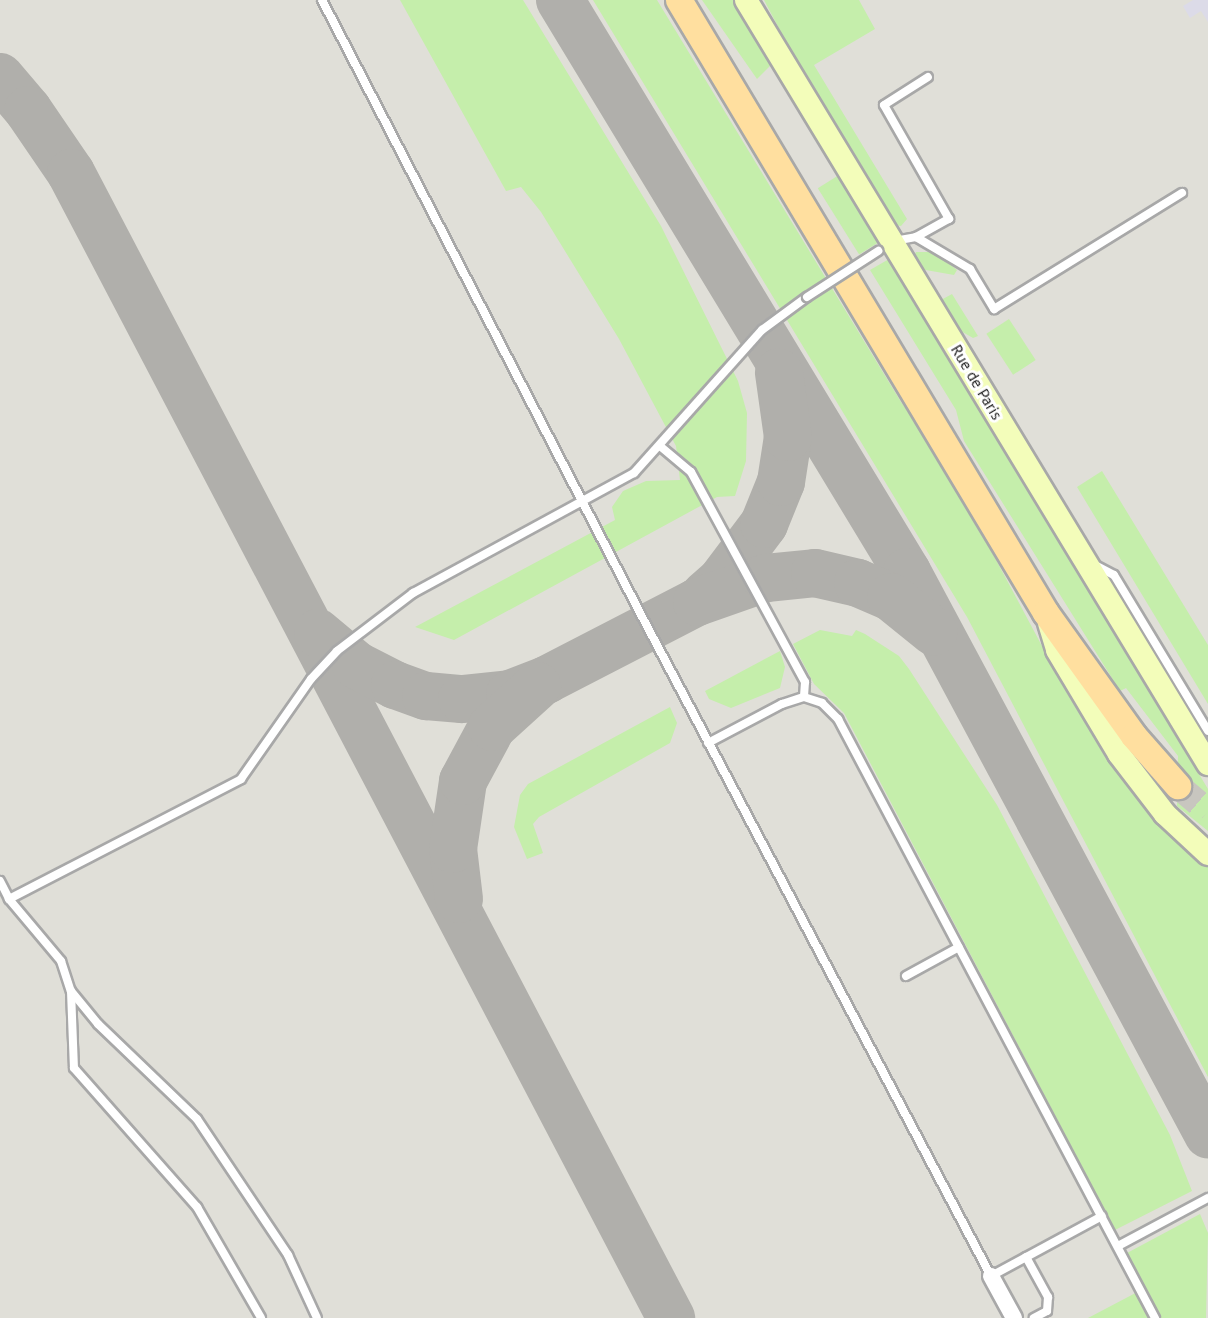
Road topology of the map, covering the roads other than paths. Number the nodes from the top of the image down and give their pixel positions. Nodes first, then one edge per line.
1 (322, 0) edge
2 (679, 0) edge
3 (746, 0) edge
4 (928, 77) dead end
5 (1182, 193) dead end
6 (916, 237) junction
7 (886, 246) junction
8 (660, 446) junction
9 (582, 503) junction
10 (1084, 559) junction
11 (1046, 613) junction
12 (804, 697) junction
13 (1208, 731) edge
14 (708, 743) junction
15 (1208, 764) edge
16 (1178, 786) tunnel mouth
17 (1208, 854) edge
18 (0, 881) edge
19 (9, 899) junction
20 (959, 947) junction
21 (906, 976) dead end
22 (71, 991) junction
23 (1208, 1198) edge
24 (1102, 1216) junction
25 (1118, 1246) junction
26 (1026, 1257) junction
27 (991, 1276) junction
28 (261, 1318) edge
29 (317, 1318) edge
30 (1017, 1318) edge
31 (1034, 1318) edge
32 (1155, 1318) edge

1 - 9 lane
2 - 11 main road
3 - 7 street, Rue de Paris
4 - 6 lane
5 - 6 lane
6 - 7 lane
7 - 8 lane, bridge
7 - 10 street, Rue de Paris
8 - 9 lane
8 - 12 lane
9 - 14 lane
9 - 19 lane
10 - 13 lane
10 - 15 street, Rue de Paris
11 - 16 main road
11 - 17 street
12 - 14 lane
12 - 20 lane
14 - 27 lane
18 - 19 lane
19 - 22 lane
20 - 21 lane
20 - 24 lane
22 - 28 lane
22 - 29 lane
23 - 25 lane
24 - 25 lane
24 - 26 lane
25 - 32 lane
26 - 27 lane
26 - 31 lane
27 - 30 street

